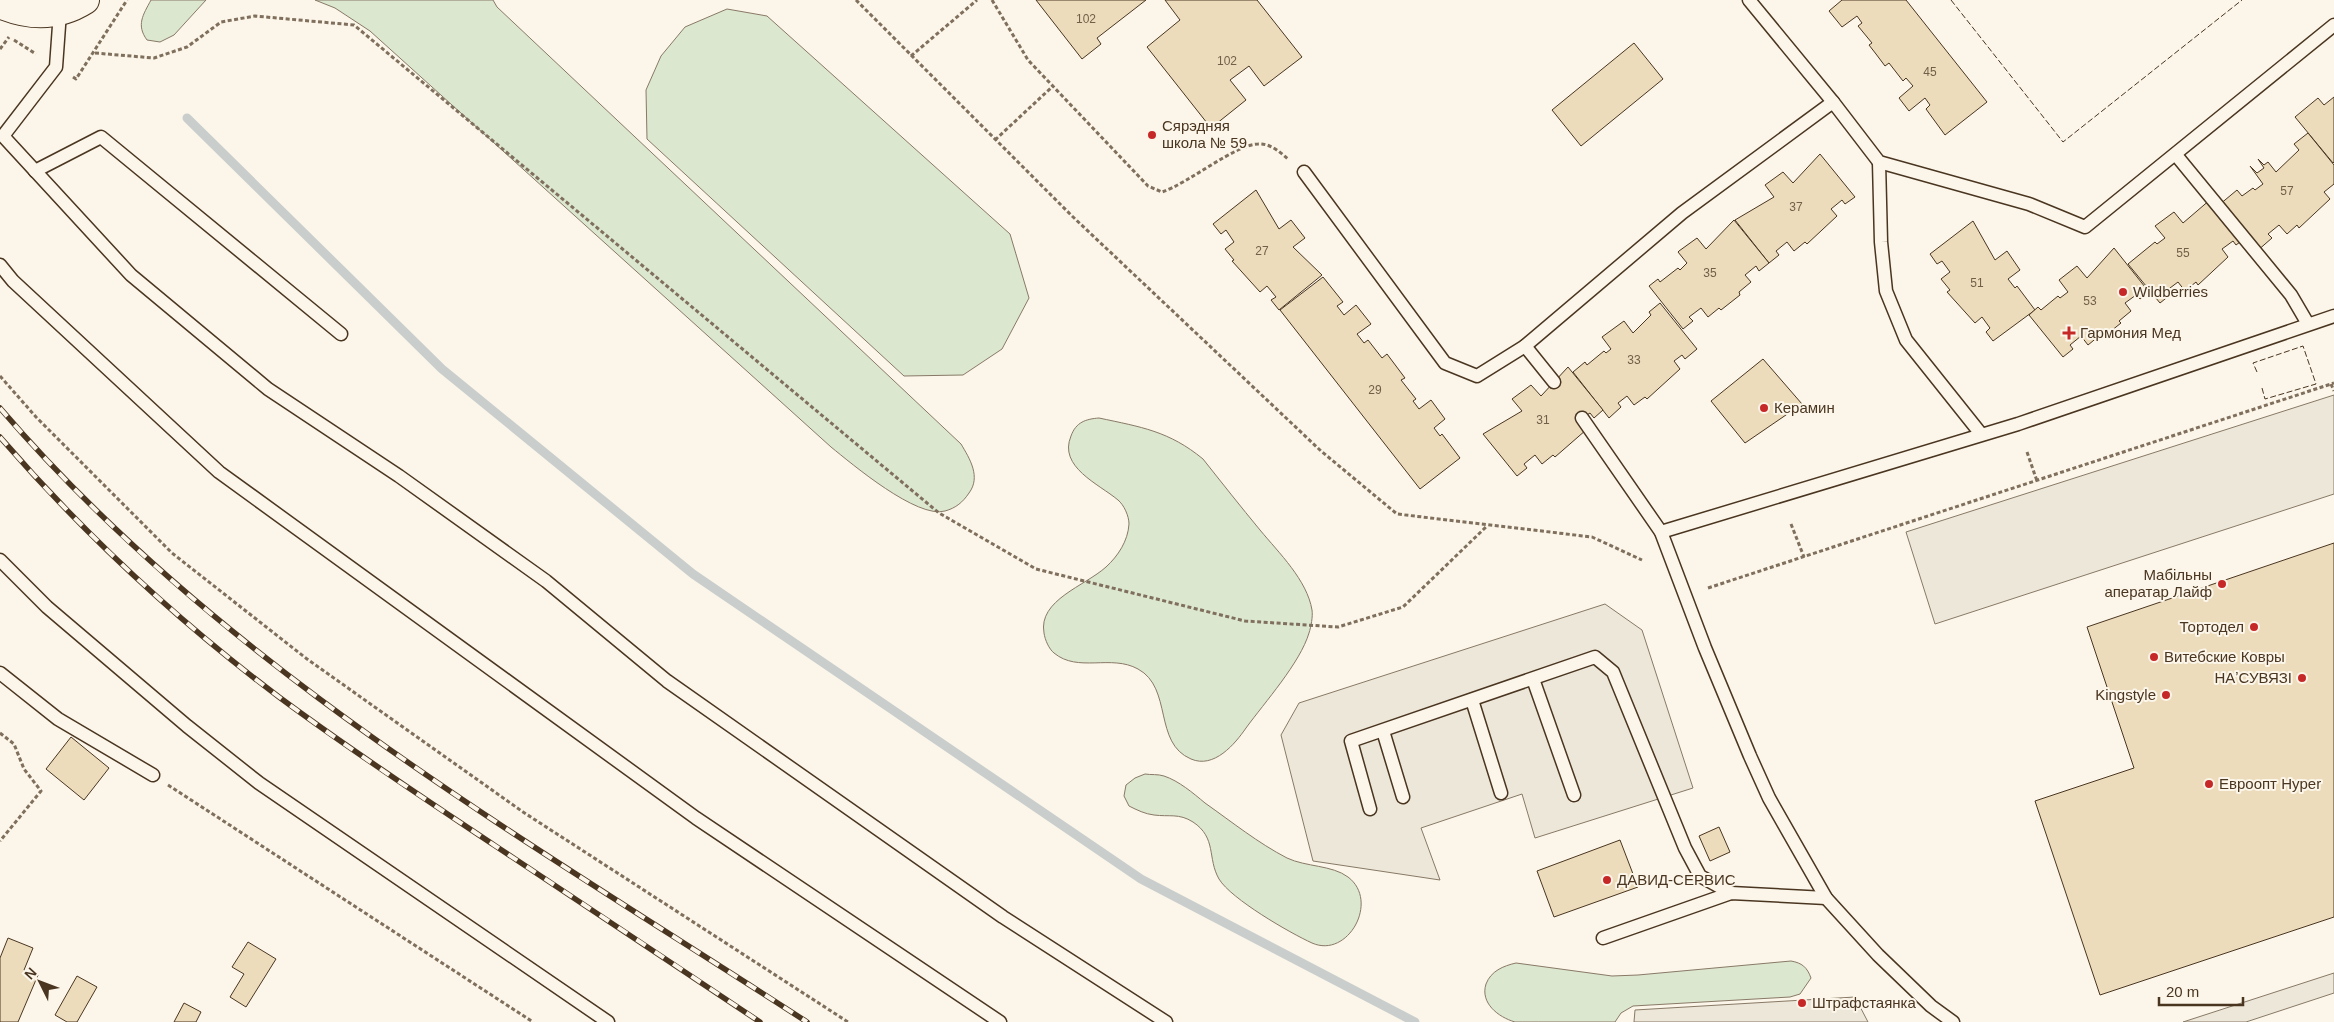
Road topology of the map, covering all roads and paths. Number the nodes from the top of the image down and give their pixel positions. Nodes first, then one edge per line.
1 (85, 0) edge
2 (127, 0) edge
3 (856, 0) edge
4 (977, 0) edge
5 (992, 0) edge
6 (1749, 0) edge
7 (0, 4) edge
8 (60, 12) junction
9 (2334, 25) edge
10 (10, 37) dead end
11 (0, 49) edge
12 (95, 53) junction
13 (911, 56) junction
14 (76, 79) dead end
15 (1053, 86) junction
16 (1832, 102) junction
17 (1, 135) edge
18 (994, 140) junction
19 (2176, 155) junction
20 (1878, 162) junction
21 (35, 171) junction
22 (1304, 172) joint
23 (0, 265) edge
24 (2334, 316) edge
25 (2308, 324) junction
26 (340, 334) dead end
27 (1525, 346) junction
28 (0, 376) edge
29 (1554, 382) dead end
30 (2333, 384) edge
31 (2334, 391) edge
32 (1582, 418) dead end
33 (1981, 434) junction
34 (2027, 452) dead end
35 (2037, 481) junction
36 (1792, 524) dead end
37 (1487, 526) junction
38 (1661, 532) junction
39 (1804, 557) junction
40 (0, 560) edge
41 (1642, 560) dead end
42 (1708, 588) dead end
43 (0, 673) edge
44 (1533, 678) junction
45 (1472, 700) junction
46 (1383, 731) junction
47 (0, 733) edge
48 (153, 775) joint
49 (1501, 793) dead end
50 (1574, 795) dead end
51 (1403, 797) dead end
52 (1370, 809) dead end
53 (0, 841) edge
54 (1731, 893) junction
55 (1826, 898) junction
56 (1603, 938) dead end
57 (533, 1022) edge
58 (608, 1022) edge
59 (848, 1022) edge
60 (1000, 1022) edge
61 (1166, 1022) edge
62 (1953, 1022) edge

1 - 8 street
2 - 12 path
3 - 13 path
4 - 13 path
5 - 15 path
6 - 16 lane
7 - 8 street
8 - 17 lane
9 - 19 lane
10 - 11 path
12 - 14 path
12 - 37 path
13 - 18 path
15 - 18 path
15 - 22 path
16 - 20 lane
16 - 27 lane
17 - 21 lane
18 - 37 path
19 - 20 lane
19 - 25 lane
20 - 33 lane
21 - 26 lane
21 - 61 lane
22 - 27 lane
23 - 60 lane
24 - 25 lane
25 - 33 lane
27 - 29 lane
28 - 59 path
30 - 31 path
30 - 35 path
32 - 38 lane
33 - 38 lane
34 - 35 path
35 - 39 path
36 - 39 path
37 - 41 path
38 - 55 lane
39 - 42 path
40 - 58 lane
43 - 48 lane
44 - 45 lane
44 - 50 lane
44 - 54 lane
45 - 46 lane
45 - 49 lane
46 - 51 lane
46 - 52 lane
47 - 53 path
48 - 57 path
54 - 55 lane
54 - 56 lane
55 - 62 lane

